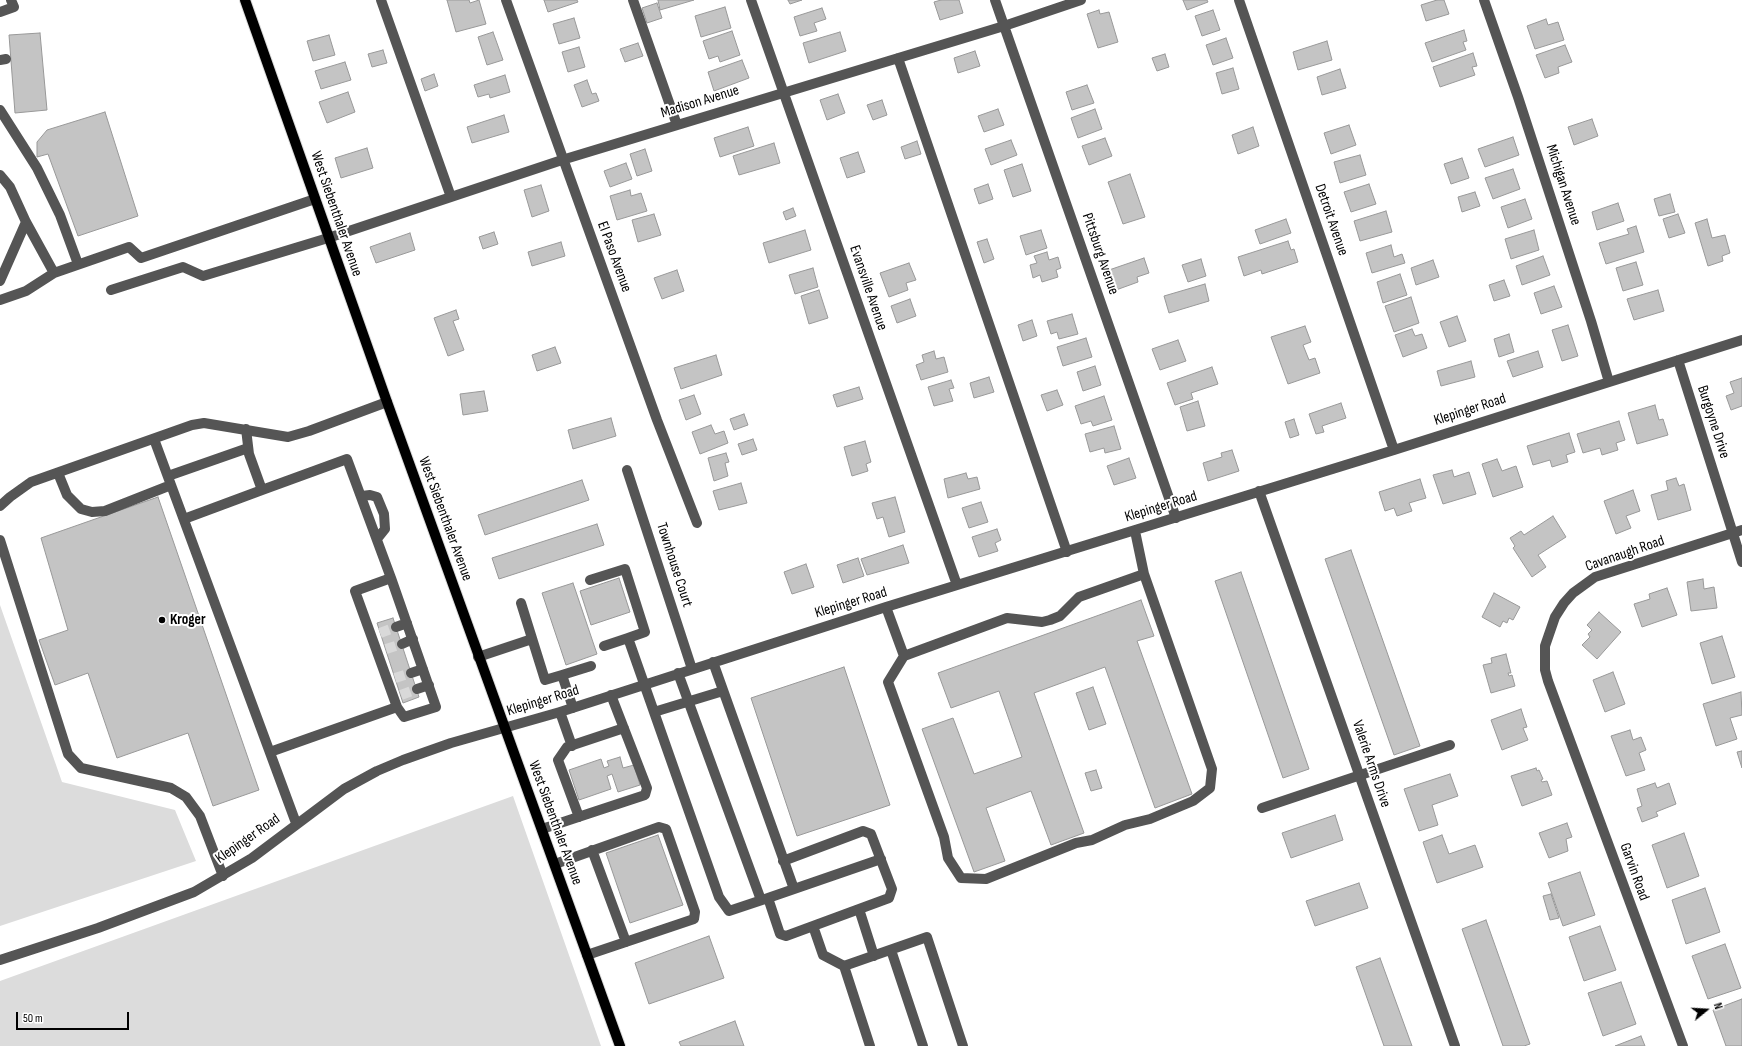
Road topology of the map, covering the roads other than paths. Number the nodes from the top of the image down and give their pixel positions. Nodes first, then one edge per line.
1 (11, 0) edge
2 (245, 0) edge
3 (381, 0) edge
4 (506, 0) edge
5 (633, 0) edge
6 (751, 0) edge
7 (995, 0) edge
8 (1081, 0) edge
9 (1239, 0) edge
10 (1484, 0) edge
11 (0, 12) edge
12 (1004, 26) junction
13 (898, 58) junction
14 (783, 92) junction
15 (0, 110) edge
16 (677, 125) junction
17 (562, 160) junction
18 (0, 175) edge
19 (451, 197) junction
20 (315, 200) junction
21 (26, 222) junction
22 (328, 238) junction
23 (78, 264) junction
24 (54, 273) junction
25 (0, 281) edge
26 (110, 290) dead end
27 (0, 300) edge
28 (1742, 340) edge
29 (1678, 360) junction
30 (1610, 382) junction
31 (387, 402) junction
32 (246, 429) junction
33 (154, 439) junction
34 (248, 448) junction
35 (1394, 450) junction
36 (627, 470) dead end
37 (58, 473) junction
38 (169, 480) junction
39 (262, 490) junction
40 (1259, 491) junction
41 (362, 496) junction
42 (0, 506) edge
43 (1176, 518) junction
44 (184, 519) junction
45 (697, 523) dead end
46 (1135, 530) junction
47 (1738, 532) edge
48 (377, 539) junction
49 (0, 540) edge
50 (1067, 552) junction
51 (1742, 562) edge
52 (1144, 574) junction
53 (391, 578) junction
54 (590, 580) dead end
55 (957, 585) junction
56 (521, 603) dead end
57 (886, 608) junction
58 (407, 623) junction
59 (396, 627) tunnel mouth
60 (628, 638) junction
61 (413, 639) junction
62 (532, 639) junction
63 (402, 644) tunnel mouth
64 (604, 646) dead end
65 (904, 656) junction
66 (478, 657) junction
67 (713, 662) junction
68 (591, 666) dead end
69 (423, 668) junction
70 (692, 669) junction
71 (411, 673) tunnel mouth
72 (678, 673) junction
73 (562, 675) junction
74 (428, 685) junction
75 (644, 685) junction
76 (417, 689) tunnel mouth
77 (723, 691) junction
78 (611, 695) junction
79 (689, 702) junction
80 (397, 707) junction
81 (573, 708) junction
82 (1558, 709) joint
83 (560, 712) junction
84 (654, 712) junction
85 (624, 728) junction
86 (504, 729) junction
87 (1450, 745) dead end
88 (572, 746) junction
89 (270, 752) junction
90 (1359, 776) junction
91 (1262, 808) dead end
92 (579, 817) junction
93 (296, 823) junction
94 (542, 829) junction
95 (592, 850) junction
96 (881, 859) junction
97 (783, 861) junction
98 (555, 864) junction
99 (223, 876) junction
100 (794, 889) junction
101 (765, 899) junction
102 (859, 909) junction
103 (813, 926) junction
104 (626, 942) junction
105 (891, 950) junction
106 (587, 955) junction
107 (874, 956) junction
108 (0, 960) edge
109 (844, 966) junction
110 (620, 1046) edge
111 (870, 1046) edge
112 (923, 1046) edge
113 (963, 1046) edge
114 (1455, 1046) edge
115 (1683, 1046) edge

1 - 11 street
2 - 20 main road, West Siebenthaler Avenue
3 - 19 street
4 - 17 street, El Paso Avenue
5 - 16 street
6 - 14 street, Evansville Avenue
7 - 12 street, Pittsburg Avenue
8 - 12 street, Madison Avenue
9 - 35 street, Detroit Avenue
10 - 30 street, Michigan Avenue
12 - 13 street, Madison Avenue
12 - 43 street, Pittsburg Avenue
13 - 14 street, Madison Avenue
13 - 50 street
14 - 16 street, Madison Avenue
14 - 55 street, Evansville Avenue
15 - 23 street
16 - 17 street, Madison Avenue
17 - 19 street, Madison Avenue
17 - 45 street, El Paso Avenue
18 - 21 street
19 - 22 street, Madison Avenue
20 - 22 main road, West Siebenthaler Avenue
20 - 23 street
21 - 24 street
21 - 25 street
22 - 26 street, Madison Avenue
22 - 31 main road, West Siebenthaler Avenue
23 - 24 street
24 - 27 street
28 - 29 street, Klepinger Road
29 - 30 street, Klepinger Road
29 - 47 street, Burgoyne Drive
30 - 35 street, Klepinger Road
31 - 32 street
31 - 66 main road, West Siebenthaler Avenue
32 - 33 street
32 - 34 street
33 - 37 street
33 - 38 street
34 - 38 street
34 - 39 street
35 - 40 street, Klepinger Road
36 - 70 street, Townhouse Court
37 - 38 street
37 - 42 street
38 - 44 street
39 - 41 street
39 - 44 street
40 - 43 street, Klepinger Road
40 - 90 street, Valerie Arms Drive
41 - 48 street
41 - 48 street
43 - 46 street, Klepinger Road
44 - 89 street
46 - 50 street, Klepinger Road
46 - 52 street
47 - 51 street, Burgoyne Drive
47 - 82 street, Cavanaugh Road
48 - 53 street
49 - 99 street
50 - 55 street, Klepinger Road
52 - 65 street
52 - 65 street
53 - 58 street
53 - 80 street
54 - 60 street
55 - 57 street, Klepinger Road
56 - 62 street
57 - 65 street
57 - 67 street, Klepinger Road
58 - 59 street
58 - 61 street
60 - 64 street
60 - 75 street
61 - 63 street
61 - 69 street
62 - 66 street
62 - 73 street
66 - 86 main road, West Siebenthaler Avenue
67 - 70 street, Klepinger Road
67 - 77 street
68 - 73 street
69 - 71 street
69 - 74 street
70 - 72 street, Klepinger Road
72 - 75 street, Klepinger Road
72 - 79 street
73 - 81 street
74 - 76 street
74 - 80 street
75 - 78 street, Klepinger Road
75 - 84 street
77 - 79 street
77 - 97 street
78 - 81 street, Klepinger Road
78 - 85 street
79 - 84 street
79 - 101 street
80 - 89 street
81 - 83 street, Klepinger Road
82 - 115 street, Garvin Road
83 - 86 street, Klepinger Road
83 - 88 street
84 - 101 street
85 - 88 street
85 - 92 street
86 - 93 street, Klepinger Road
86 - 94 main road, West Siebenthaler Avenue
87 - 90 street
88 - 92 street
89 - 93 street
90 - 91 street
90 - 114 street, Valerie Arms Drive
92 - 94 street
93 - 99 street, Klepinger Road
94 - 98 main road, West Siebenthaler Avenue
95 - 98 street
95 - 104 street
95 - 104 street
96 - 97 street
96 - 100 street
96 - 102 street
97 - 100 street
98 - 106 main road, West Siebenthaler Avenue
99 - 108 street, Klepinger Road
100 - 101 street
101 - 103 street
102 - 103 street
102 - 107 street
103 - 109 street
104 - 106 street
105 - 107 street
105 - 112 street
105 - 113 street
106 - 110 main road, West Siebenthaler Avenue
107 - 109 street
109 - 111 street

